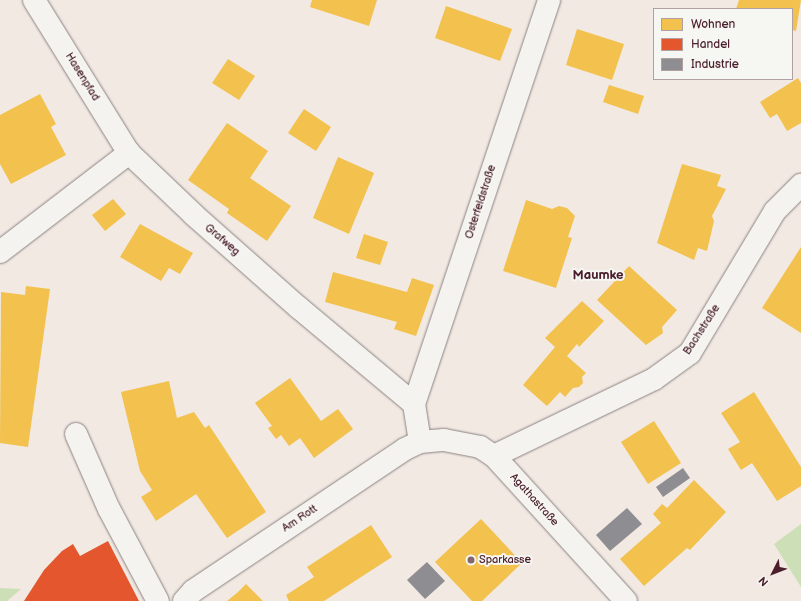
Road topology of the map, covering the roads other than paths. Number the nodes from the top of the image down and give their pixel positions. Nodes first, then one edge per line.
1 (34, 0) edge
2 (549, 0) edge
3 (129, 153) junction
4 (801, 185) edge
5 (0, 252) edge
6 (414, 404) junction
7 (76, 434) dead end
8 (420, 442) junction
9 (494, 456) junction
10 (158, 601) edge
11 (184, 601) edge
12 (626, 601) edge

1 - 3 street, Hasenpfad
2 - 6 street, Osterfeldstraße
3 - 5 street
3 - 6 street, Grafweg
4 - 9 street, Bachstraße
6 - 8 street
7 - 10 street
8 - 9 street, Agathastraße
8 - 11 street, Am Rott
9 - 12 street, Agathastraße

